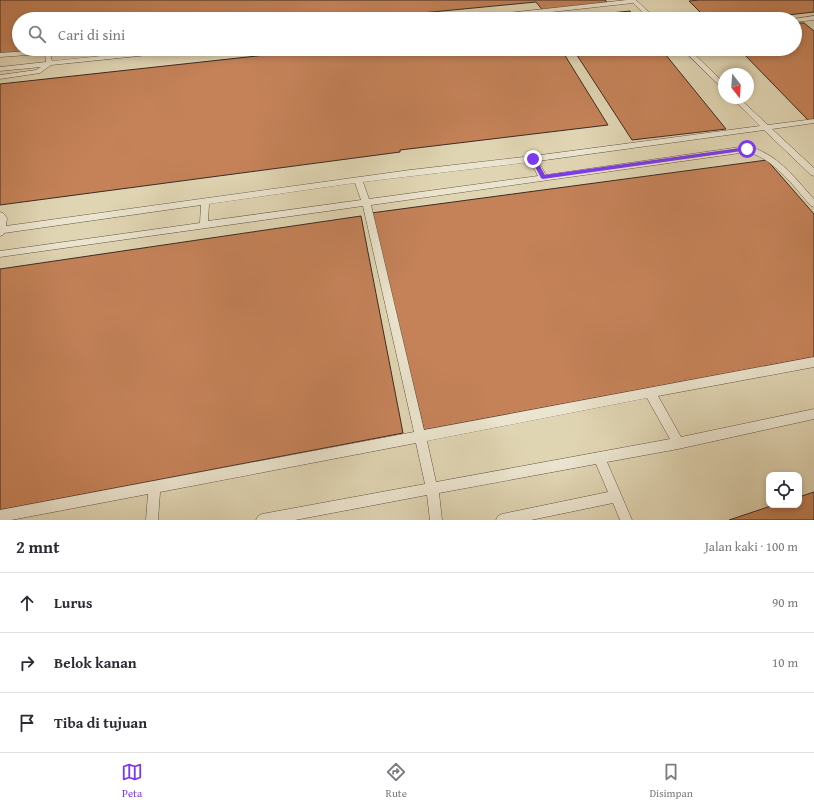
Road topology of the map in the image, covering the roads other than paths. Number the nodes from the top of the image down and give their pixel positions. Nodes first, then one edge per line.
1 (633, 1) edge
2 (535, 12) edge
3 (645, 12) edge
4 (814, 18) edge
5 (802, 19) edge
6 (12, 54) edge
7 (0, 55) edge
8 (48, 56) edge
9 (123, 56) edge
10 (692, 56) edge
11 (49, 64) junction
12 (0, 69) edge
13 (0, 77) edge
14 (718, 81) edge
15 (741, 104) edge
16 (814, 121) edge
17 (766, 128) junction
18 (533, 159) junction
19 (814, 173) edge
20 (543, 177) junction
21 (358, 181) junction
22 (205, 201) junction
23 (366, 202) junction
24 (814, 204) edge
25 (0, 215) edge
26 (204, 224) junction
27 (0, 231) edge
28 (0, 254) edge
29 (814, 362) edge
30 (650, 393) junction
31 (814, 414) edge
32 (419, 437) junction
33 (678, 443) junction
34 (599, 456) junction
35 (154, 488) junction
36 (432, 488) junction
37 (616, 496) junction
38 (0, 516) edge
39 (152, 520) edge
40 (262, 520) edge
41 (436, 520) edge
42 (502, 520) edge
43 (626, 520) edge

1 - 2 lane
1 - 3 lane
4 - 5 lane
6 - 7 lane
8 - 11 lane
9 - 11 lane
10 - 14 lane
11 - 12 lane
11 - 13 lane
15 - 17 lane
16 - 17 lane
17 - 18 lane
17 - 19 lane
18 - 20 lane
18 - 21 lane
20 - 23 lane
20 - 24 lane
21 - 22 lane
21 - 23 lane
22 - 26 lane
22 - 27 lane
23 - 26 lane
23 - 32 lane
25 - 27 lane
26 - 28 lane
29 - 30 lane
30 - 32 lane
30 - 33 lane
31 - 33 lane
32 - 35 lane
32 - 36 lane
33 - 34 lane
34 - 36 lane
34 - 37 lane
35 - 38 lane
35 - 39 lane
36 - 40 lane
36 - 41 lane
37 - 42 lane
37 - 43 lane

